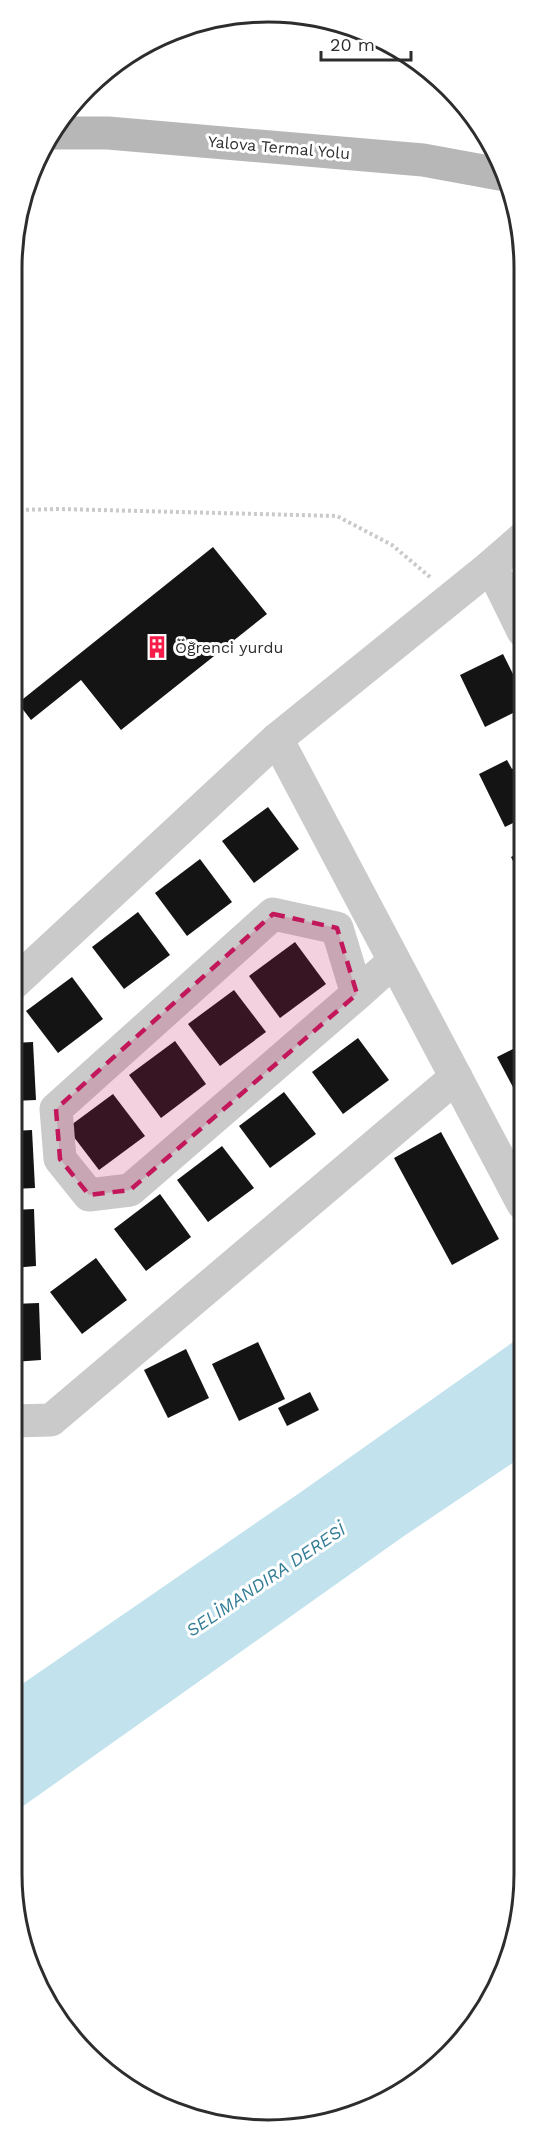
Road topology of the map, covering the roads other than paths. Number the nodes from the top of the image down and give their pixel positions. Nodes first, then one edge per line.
1 (63, 133) edge
2 (496, 174) edge
3 (514, 546) edge
4 (491, 566) junction
5 (514, 613) edge
6 (277, 739) junction
7 (394, 961) junction
8 (22, 976) edge
9 (357, 994) junction
10 (456, 1077) junction
11 (514, 1187) edge
12 (22, 1421) edge

1 - 2 main road, Yalova Termal Yolu
3 - 4 street
4 - 5 street
4 - 6 street
6 - 7 street
6 - 8 street
7 - 9 street
7 - 10 street
9 - 9 street
10 - 11 street
10 - 12 street

